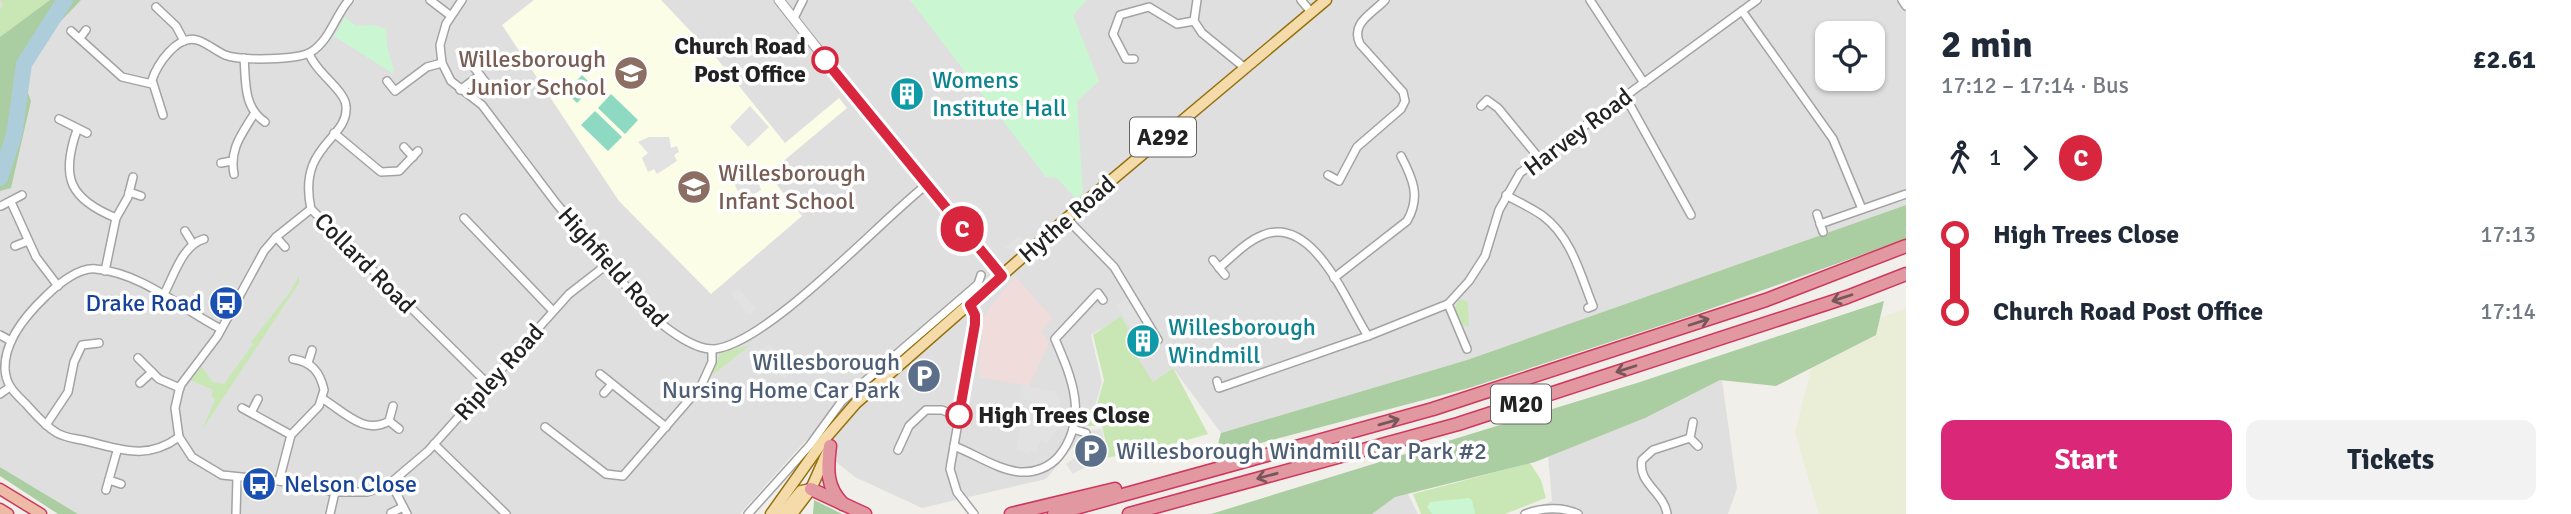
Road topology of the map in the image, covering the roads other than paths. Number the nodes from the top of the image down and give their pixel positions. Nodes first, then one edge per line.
1 (430, 0) edge
2 (462, 0) edge
3 (779, 0) edge
4 (803, 0) edge
5 (1197, 0) edge
6 (1301, 0) edge
7 (1326, 0) edge
8 (1385, 0) edge
9 (1590, 0) edge
10 (1757, 0) edge
11 (1902, 0) edge
12 (344, 2) edge
13 (1906, 6) edge
14 (156, 7) dead end
15 (1742, 11) junction
16 (1311, 12) junction
17 (451, 16) junction
18 (794, 18) junction
19 (1194, 21) junction
20 (86, 30) dead end
21 (71, 31) dead end
22 (80, 38) junction
23 (184, 41) junction
24 (309, 53) junction
25 (244, 58) junction
26 (1127, 61) dead end
27 (442, 63) junction
28 (472, 65) dead end
29 (1245, 68) junction
30 (480, 75) junction
31 (387, 81) dead end
32 (1644, 83) junction
33 (152, 84) junction
34 (487, 84) dead end
35 (460, 90) junction
36 (1625, 96) junction
37 (1481, 107) dead end
38 (254, 114) junction
39 (163, 115) dead end
40 (59, 119) dead end
41 (265, 121) dead end
42 (77, 130) junction
43 (334, 133) junction
44 (87, 134) dead end
45 (404, 147) dead end
46 (1401, 156) dead end
47 (1539, 158) junction
48 (232, 161) junction
49 (221, 163) dead end
50 (234, 174) dead end
51 (1328, 175) dead end
52 (133, 177) dead end
53 (925, 186) junction
54 (129, 192) junction
55 (1906, 194) edge
56 (22, 195) dead end
57 (1506, 195) junction
58 (141, 196) dead end
59 (11, 202) junction
60 (1, 206) edge
61 (311, 209) junction
62 (1862, 209) junction
63 (1816, 214) dead end
64 (1691, 215) dead end
65 (116, 218) junction
66 (464, 218) dead end
67 (1067, 219) junction
68 (1820, 224) junction
69 (185, 231) dead end
70 (1823, 232) dead end
71 (275, 237) junction
72 (204, 239) dead end
73 (28, 241) junction
74 (193, 244) junction
75 (15, 246) dead end
76 (1906, 246) edge
77 (285, 247) dead end
78 (1213, 260) dead end
79 (609, 263) junction
80 (105, 271) junction
81 (1906, 274) edge
82 (981, 275) dead end
83 (1002, 276) junction
84 (1335, 278) junction
85 (58, 286) junction
86 (164, 295) junction
87 (1103, 300) dead end
88 (1448, 304) junction
89 (970, 305) junction
90 (1588, 308) dead end
91 (553, 311) junction
92 (935, 327) junction
93 (220, 329) junction
94 (0, 335) edge
95 (1368, 337) junction
96 (75, 338) dead end
97 (1158, 340) dead end
98 (11, 341) junction
99 (99, 342) dead end
100 (82, 345) junction
101 (712, 349) junction
102 (1466, 349) dead end
103 (312, 350) dead end
104 (138, 358) dead end
105 (293, 359) dead end
106 (307, 363) junction
107 (152, 372) junction
108 (600, 374) dead end
109 (1217, 381) dead end
110 (140, 383) dead end
111 (488, 384) junction
112 (612, 384) junction
113 (9, 387) junction
114 (180, 388) junction
115 (604, 393) dead end
116 (0, 394) edge
117 (258, 398) dead end
118 (323, 399) junction
119 (393, 406) dead end
120 (242, 408) dead end
121 (251, 411) junction
122 (830, 412) junction
123 (959, 417) junction
124 (388, 421) junction
125 (840, 421) junction
126 (1693, 422) dead end
127 (46, 425) junction
128 (545, 427) dead end
129 (666, 427) junction
130 (399, 429) dead end
131 (1073, 429) junction
132 (1086, 433) dead end
133 (291, 435) junction
134 (179, 438) junction
135 (557, 438) junction
136 (1690, 438) junction
137 (434, 444) junction
138 (830, 446) junction
139 (954, 446) junction
140 (1698, 446) dead end
141 (549, 447) dead end
142 (898, 450) dead end
143 (117, 451) junction
144 (1205, 473) junction
145 (237, 478) junction
146 (109, 480) junction
147 (279, 481) junction
148 (391, 483) junction
149 (121, 484) dead end
150 (0, 489) edge
151 (811, 489) junction
152 (106, 490) dead end
153 (335, 492) junction
154 (843, 504) junction
155 (0, 509) edge
156 (405, 510) edge
157 (391, 513) edge
158 (8, 514) edge
159 (41, 514) edge
160 (236, 514) edge
161 (330, 514) edge
162 (506, 514) edge
163 (748, 514) edge
164 (771, 514) edge
165 (782, 514) edge
166 (792, 514) edge
167 (865, 514) edge
168 (974, 514) edge
169 (1011, 514) edge
170 (1054, 514) edge
171 (1129, 514) edge
172 (1525, 514) edge
173 (1578, 514) edge
174 (1667, 514) edge

1 - 17 street
2 - 17 street
3 - 18 street
4 - 18 street
5 - 19 street
6 - 16 street
7 - 16 main road, Hythe Road / A292
8 - 51 street
9 - 32 street
10 - 15 street, Harvey Road
11 - 13 street
12 - 24 street
14 - 23 street
15 - 32 street, Harvey Road
15 - 62 street
16 - 29 main road, Hythe Road / A292
17 - 27 street
18 - 53 street
19 - 26 street
19 - 29 street
20 - 22 street
21 - 22 street
22 - 33 street
23 - 25 street
23 - 33 street
24 - 25 street
24 - 43 street, Collard Road
25 - 38 street
27 - 31 street
27 - 35 street, Highfield Road
28 - 30 street
29 - 67 main road, Hythe Road / A292
30 - 34 street
30 - 35 street
32 - 36 street, Harvey Road
33 - 39 street
35 - 79 street, Highfield Road
36 - 47 street, Harvey Road
36 - 64 street
37 - 47 street
38 - 41 street
38 - 48 street
40 - 42 street
42 - 44 street
42 - 65 street
43 - 45 street
43 - 61 street, Collard Road
46 - 84 street
47 - 57 street, Harvey Road
48 - 49 street
48 - 50 street
52 - 54 street
53 - 83 street
53 - 101 street
54 - 58 street
54 - 65 street
55 - 62 street
56 - 59 street
57 - 88 street, Harvey Road
57 - 90 street
59 - 60 street
59 - 73 street
61 - 71 street
61 - 111 street, Collard Road
62 - 68 street
63 - 68 street
65 - 80 street
66 - 91 street
67 - 83 main road, Hythe Road / A292
67 - 97 street
68 - 70 street
69 - 74 street
71 - 77 street
71 - 93 street
72 - 74 street
73 - 75 street
73 - 85 street
74 - 86 street
144 -> 76 highway, M20
78 - 84 street
79 - 91 street, Ripley Road
79 - 101 street, Highfield Road
80 - 85 street
80 - 86 street
81 -> 171 highway, M20
82 - 92 street, Hythe Road
83 - 89 main road, Hythe Road / A292
84 - 95 street
85 - 98 street
86 - 93 street
87 - 131 street
88 - 95 street, Harvey Road
88 - 102 street
89 - 92 main road, Hythe Road / A292
89 - 123 street
91 - 111 street, Ripley Road
92 - 122 street, Hythe Road
92 - 125 main road, Hythe Road / A292
93 - 114 street
94 - 98 street
95 - 109 street, Harvey Road
96 - 100 street
98 - 113 street
99 - 100 street
100 - 127 street
101 - 129 street
103 - 106 street
104 - 107 street
105 - 106 street
106 - 118 street
107 - 110 street
107 - 114 street
108 - 112 street
111 - 137 street, Ripley Road
112 - 115 street
112 - 129 street
113 - 116 street
113 - 127 street
114 - 134 street
117 - 121 street
118 - 124 street
118 - 133 street
119 - 124 street
120 - 121 street
121 - 133 street
122 - 125 street
122 - 163 street, Hythe Road
123 - 139 street
123 - 142 street
124 - 130 street
125 - 138 main road, Hythe Road / A292
125 - 164 main road, Hythe Road / A292
126 - 136 street
127 - 143 street
128 - 135 street
129 - 135 street
131 - 132 street
131 - 139 street
133 - 147 street
134 - 143 street
134 - 145 street, Ripley Road
135 - 141 street
136 - 140 street
136 - 174 street
137 - 148 street, Ripley Road
137 - 162 street
138 - 151 main road, Hythe Road / A292
138 - 154 highway
139 - 168 street
143 - 146 street
144 - 169 highway, M20
144 - 170 highway, M20
145 - 147 street, Ripley Road
145 - 160 street
146 - 149 street
146 - 152 street
147 - 153 street, Ripley Road
148 - 153 street, Ripley Road
148 - 156 street
150 - 159 highway
151 - 154 highway
151 - 165 main road
151 - 166 main road, Hythe Road / A292
153 - 161 street
154 - 167 highway
155 - 158 highway
156 - 157 street
172 - 173 street

